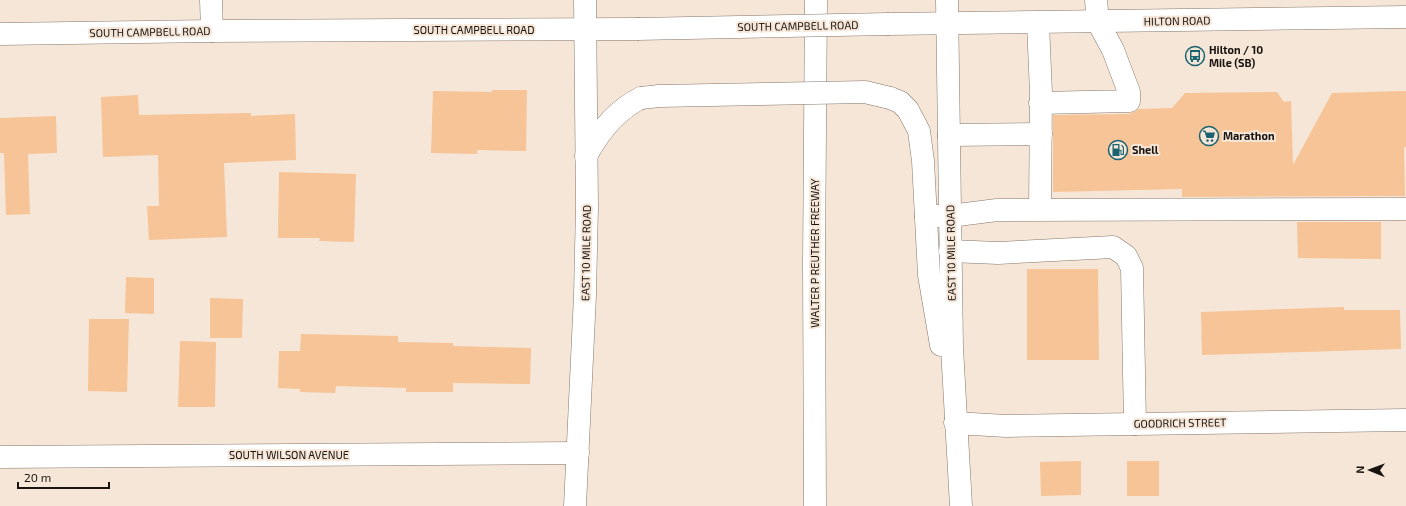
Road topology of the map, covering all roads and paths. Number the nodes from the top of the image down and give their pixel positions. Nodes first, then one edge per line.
1 (211, 0) edge
2 (585, 0) edge
3 (816, 0) edge
4 (947, 0) edge
5 (1096, 0) edge
6 (1268, 10) edge
7 (1406, 17) edge
8 (1098, 22) junction
9 (1038, 23) junction
10 (947, 24) junction
11 (586, 29) junction
12 (212, 31) junction
13 (0, 34) edge
14 (1040, 103) junction
15 (1041, 134) junction
16 (949, 135) junction
17 (586, 156) junction
18 (1406, 209) edge
19 (1040, 210) junction
20 (926, 216) junction
21 (950, 216) junction
22 (950, 251) junction
23 (1406, 420) edge
24 (955, 423) junction
25 (1135, 424) junction
26 (578, 453) junction
27 (0, 457) edge
28 (575, 506) edge
29 (815, 506) edge
30 (961, 506) edge

1 - 12 main road
2 - 11 main road, EAST 10 MILE ROAD
3 - 29 main road, WALTER P REUTHER FREEWAY
4 - 10 main road, EAST 10 MILE ROAD
5 - 8 main road
6 - 7 main road, HILTON ROAD
6 - 8 main road, HILTON ROAD
8 - 9 main road, HILTON ROAD
8 - 14 main road
9 - 10 main road, HILTON ROAD
9 - 14 main road
10 - 11 main road, SOUTH CAMPBELL ROAD, bridge
10 - 16 main road, EAST 10 MILE ROAD
11 - 12 main road, SOUTH CAMPBELL ROAD
11 - 17 main road, EAST 10 MILE ROAD
12 - 13 main road, SOUTH CAMPBELL ROAD
14 - 15 main road
15 - 16 main road
15 - 19 main road
16 - 21 main road, EAST 10 MILE ROAD
17 - 20 main road, bridge
17 - 26 main road, EAST 10 MILE ROAD
18 - 19 main road
19 - 21 main road
20 - 21 main road
20 - 24 main road
21 - 22 main road, EAST 10 MILE ROAD
22 - 24 main road, EAST 10 MILE ROAD
22 - 25 main road
23 - 25 main road, GOODRICH STREET
24 - 25 main road, GOODRICH STREET
24 - 30 main road, EAST 10 MILE ROAD
26 - 27 main road, SOUTH WILSON AVENUE
26 - 28 main road, EAST 10 MILE ROAD

